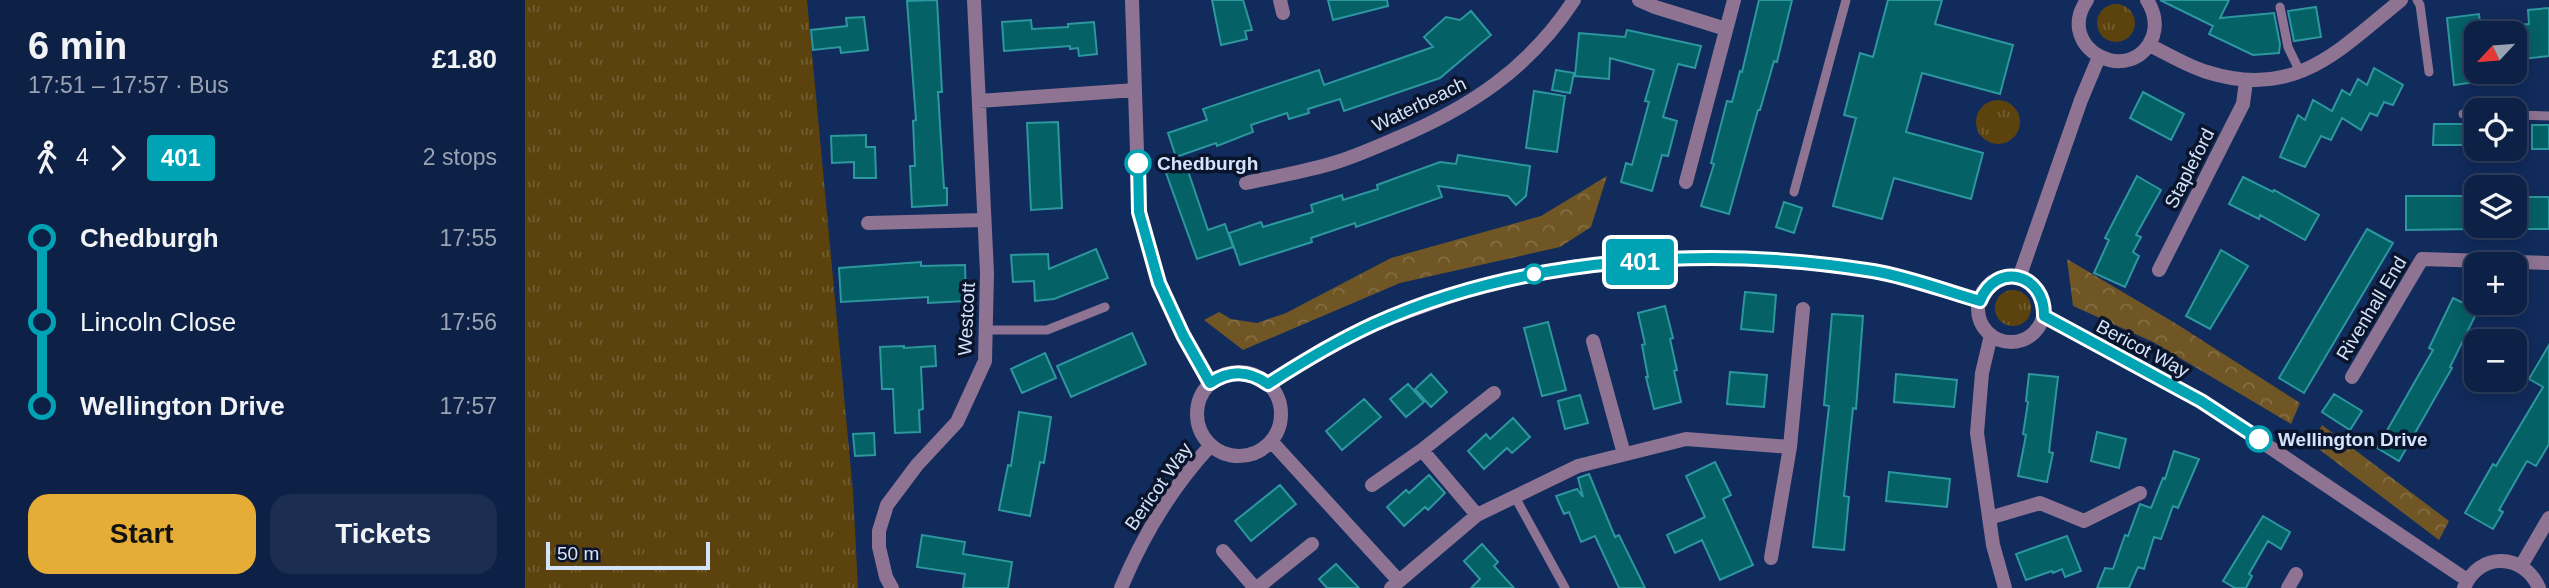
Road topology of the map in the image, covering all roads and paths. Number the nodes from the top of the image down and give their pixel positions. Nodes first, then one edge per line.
1 (974, 0) edge
2 (1132, 0) edge
3 (1574, 0) edge
4 (1639, 0) edge
5 (1734, 0) edge
6 (1846, 0) edge
7 (2147, 0) edge
8 (2400, 0) edge
9 (2417, 0) edge
10 (2084, 1) edge
11 (2280, 7) dead end
12 (1726, 29) junction
13 (2149, 45) junction
14 (2099, 57) junction
15 (2300, 72) junction
16 (2428, 72) dead end
17 (2246, 81) junction
18 (1135, 90) junction
19 (979, 101) junction
20 (2527, 115) edge
21 (2549, 116) edge
22 (1686, 182) dead end
23 (1246, 183) dead end
24 (1794, 192) dead end
25 (985, 220) junction
26 (868, 223) dead end
27 (2549, 263) edge
28 (2159, 270) dead end
29 (2019, 278) junction
30 (1980, 301) junction
31 (1105, 307) dead end
32 (1803, 309) dead end
33 (2044, 316) junction
34 (986, 330) junction
35 (1991, 335) junction
36 (1593, 341) dead end
37 (2352, 377) dead end
38 (1210, 383) junction
39 (1268, 384) junction
40 (1494, 393) dead end
41 (1271, 441) junction
42 (1211, 445) junction
43 (1790, 447) junction
44 (1422, 450) junction
45 (1624, 454) junction
46 (1372, 485) dead end
47 (2140, 493) dead end
48 (1515, 497) junction
49 (1477, 515) junction
50 (2549, 517) edge
51 (1989, 518) junction
52 (1312, 544) dead end
53 (1223, 551) dead end
54 (1771, 558) dead end
55 (2521, 566) junction
56 (2297, 574) dead end
57 (1394, 584) edge
58 (2466, 584) edge
59 (892, 588) edge
60 (1121, 588) edge
61 (1256, 588) edge
62 (1565, 588) edge
63 (2005, 588) edge
64 (2288, 588) edge
65 (2539, 588) edge

1 - 19 street
2 - 18 street
3 - 23 street, Waterbeach
4 - 12 street
5 - 12 street
6 - 24 lane
7 - 13 street
8 - 15 street
9 - 16 lane
10 - 14 street
11 - 15 lane
12 - 22 street
13 - 14 street
13 - 17 street
14 - 29 street
15 - 17 street
17 - 28 street, Stapleford
18 - 19 street
18 - 38 street
19 - 25 street, Westcott
20 - 21 lane
25 - 26 street
25 - 34 street, Westcott
27 - 37 street, Rivenhall End
29 - 30 street
29 - 33 street
30 - 35 street
30 - 39 street
31 - 34 lane
32 - 43 street
33 - 35 street
33 - 58 street, Bericot Way
34 - 59 street, Westcott
35 - 51 street
36 - 45 street
38 - 39 street
38 - 42 street
39 - 41 street
40 - 44 street
41 - 42 street
41 - 57 street
42 - 60 street, Bericot Way
43 - 45 street
43 - 54 street
44 - 46 street
44 - 49 street
45 - 48 street
47 - 51 street
48 - 49 street
48 - 62 lane
49 - 57 street
50 - 55 street
51 - 63 street
52 - 61 street
53 - 61 street
55 - 58 street, Bericot Way
55 - 65 street
56 - 64 street

